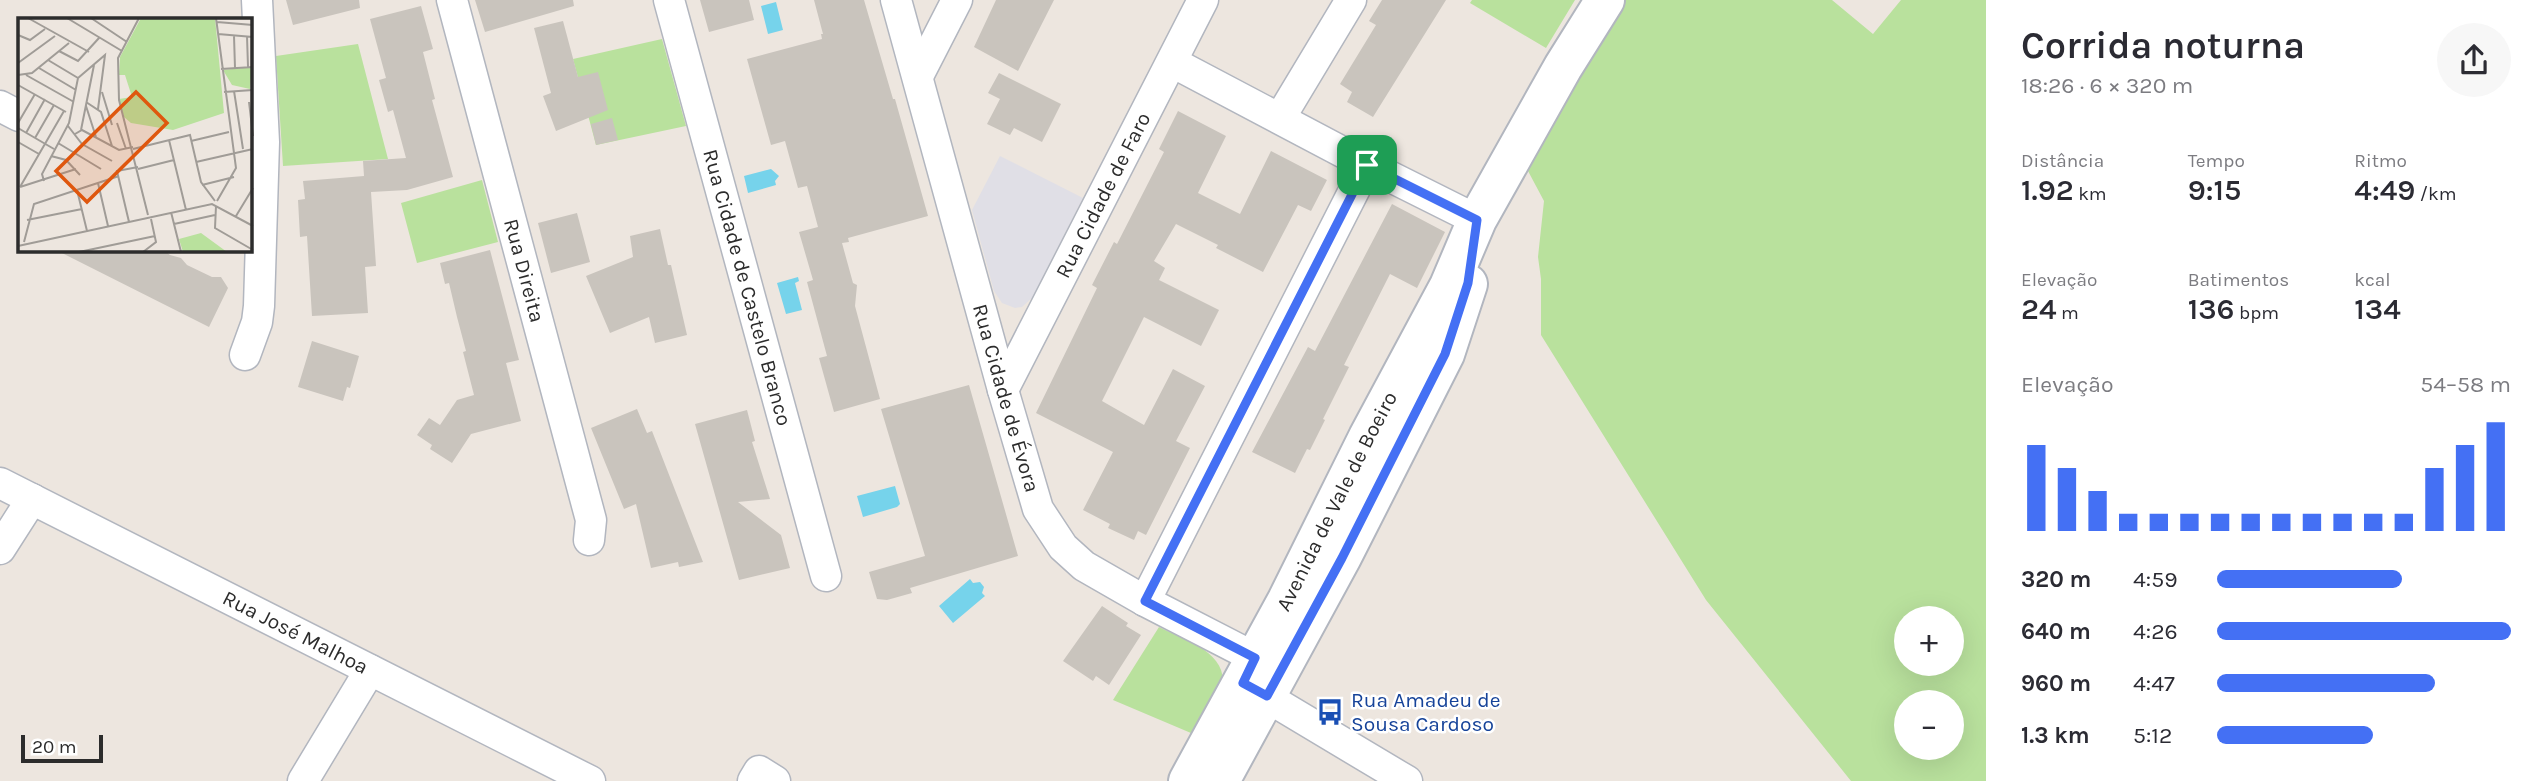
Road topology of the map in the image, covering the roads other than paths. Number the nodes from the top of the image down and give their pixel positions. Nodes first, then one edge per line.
1 (257, 0) edge
2 (452, 0) edge
3 (669, 0) edge
4 (896, 0) edge
5 (957, 0) edge
6 (1203, 0) edge
7 (1351, 0) edge
8 (1605, 0) edge
9 (1172, 62) junction
10 (918, 76) junction
11 (0, 106) edge
12 (18, 115) edge
13 (1280, 118) junction
14 (1367, 165) junction
15 (256, 220) edge
16 (1477, 220) junction
17 (244, 355) dead end
18 (1003, 390) junction
19 (0, 483) edge
20 (32, 499) junction
21 (589, 540) dead end
22 (0, 549) edge
23 (826, 576) dead end
24 (1145, 601) junction
25 (370, 670) junction
26 (1261, 677) junction
27 (303, 781) edge
28 (590, 781) edge
29 (753, 781) edge
30 (775, 781) edge
31 (1188, 781) edge
32 (1220, 781) edge
33 (1407, 781) edge

1 - 15 street
2 - 21 street, Rua Direita
3 - 23 street, Rua Cidade de Castelo Branco
4 - 10 street, Rua Cidade de Évora
5 - 10 street
6 - 9 street, Rua Cidade de Faro
7 - 13 street
8 - 16 street, Avenida de Vale de Boeiro
9 - 13 street
9 - 18 street, Rua Cidade de Faro
10 - 18 street, Rua Cidade de Évora
11 - 12 street
13 - 14 street
14 - 16 street
14 - 24 street
15 - 17 street
16 - 26 street, Avenida de Vale de Boeiro
18 - 24 street, Rua Cidade de Évora
19 - 20 street, Rua José Malhoa
20 - 22 street
20 - 25 street, Rua José Malhoa
24 - 26 street, Rua Cidade de Évora
25 - 27 street
25 - 28 street, Rua José Malhoa
26 - 31 street, Avenida de Vale de Boeiro
26 - 32 street, Avenida de Vale de Boeiro
26 - 33 street, Rua Cidade de Évora
29 - 30 street

